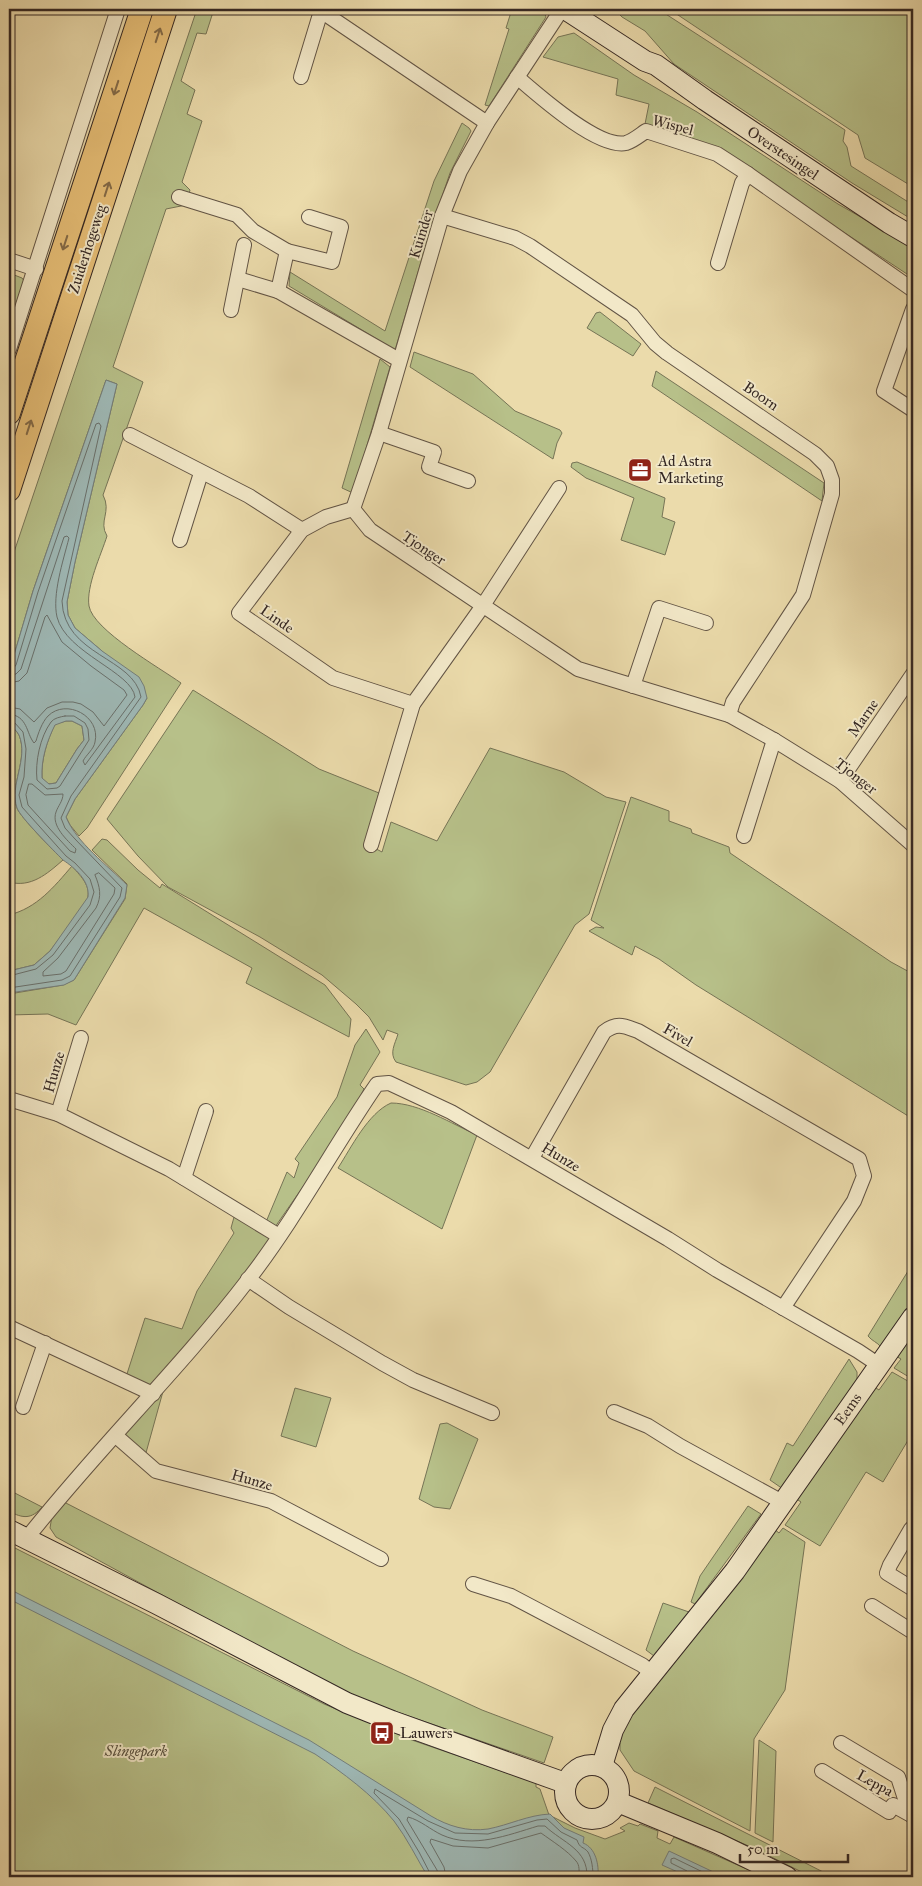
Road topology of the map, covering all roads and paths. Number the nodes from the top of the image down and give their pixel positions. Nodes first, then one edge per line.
1 (118, 9) edge
2 (142, 9) edge
3 (166, 9) edge
4 (563, 9) edge
5 (589, 9) edge
6 (320, 10) edge
7 (656, 65) junction
8 (301, 77) dead end
9 (516, 77) junction
10 (487, 123) junction
11 (748, 174) junction
12 (179, 197) dead end
13 (442, 216) junction
14 (309, 218) dead end
15 (913, 237) edge
16 (244, 245) dead end
17 (287, 251) junction
18 (9, 260) edge
19 (718, 263) dead end
20 (36, 269) junction
21 (238, 279) junction
22 (913, 290) edge
23 (278, 291) junction
24 (913, 309) edge
25 (231, 310) dead end
26 (12, 328) edge
27 (9, 349) edge
28 (399, 360) junction
29 (913, 410) edge
30 (9, 413) edge
31 (379, 433) junction
32 (130, 435) dead end
33 (201, 473) junction
34 (468, 480) dead end
35 (559, 488) dead end
36 (9, 490) edge
37 (353, 509) junction
38 (302, 530) junction
39 (180, 540) dead end
40 (482, 607) junction
41 (706, 623) dead end
42 (913, 674) edge
43 (633, 686) junction
44 (413, 704) junction
45 (729, 716) junction
46 (774, 740) junction
47 (840, 781) junction
48 (744, 836) dead end
49 (371, 845) dead end
50 (913, 845) edge
51 (81, 1038) dead end
52 (9, 1099) edge
53 (206, 1111) dead end
54 (58, 1114) junction
55 (532, 1158) junction
56 (184, 1178) junction
57 (278, 1236) junction
58 (248, 1280) junction
59 (783, 1308) junction
60 (913, 1317) edge
61 (9, 1329) edge
62 (45, 1343) junction
63 (879, 1365) junction
64 (153, 1394) junction
65 (23, 1407) dead end
66 (614, 1412) dead end
67 (492, 1414) dead end
68 (116, 1436) junction
69 (784, 1503) junction
70 (911, 1529) dead end
71 (18, 1534) edge
72 (381, 1559) dead end
73 (472, 1584) dead end
74 (913, 1589) edge
75 (872, 1606) dead end
76 (913, 1632) edge
77 (654, 1674) junction
78 (841, 1743) dead end
79 (602, 1766) junction
80 (822, 1771) dead end
81 (566, 1783) junction
82 (618, 1802) junction
83 (911, 1815) edge
84 (787, 1877) edge

1 - 20 street
2 -> 30 main road, Zuiderhogeweg
36 -> 3 main road, Zuiderhogeweg
4 - 7 street, Overstesingel
4 - 9 street, Kuinder
5 - 7 street, Overstesingel
6 - 8 street
6 - 10 street
7 - 15 street, Overstesingel
9 - 10 street, Kuinder
9 - 11 street, Wispel
10 - 13 street, Kuinder
11 - 19 street
11 - 22 street, Wispel
12 - 17 street
13 - 28 street, Kuinder
13 - 45 street, Boorn
14 - 17 street
16 - 21 street
17 - 23 street
18 - 20 street
20 - 26 street
21 - 23 street
21 - 25 street
23 - 28 street
24 - 29 street
26 - 27 street
28 - 31 street, Kuinder
31 - 34 street
31 - 37 street, Kuinder
32 - 33 street
33 - 38 street
33 - 39 street
35 - 40 street
37 - 38 street, Linde
37 - 40 street, Tjonger
38 - 44 street, Linde
40 - 43 street, Tjonger
40 - 44 street
41 - 43 street
42 - 47 street, Marne
43 - 45 street, Tjonger
44 - 49 street
45 - 46 street, Tjonger
46 - 47 street, Tjonger
46 - 48 street
47 - 50 street, Tjonger
51 - 54 street, Hunze
52 - 54 street, Hunze
53 - 56 street
54 - 56 street, Hunze
55 - 57 street, Hunze
55 - 59 street, Hunze
55 - 59 street, Fivel
56 - 57 street, Hunze
57 - 58 street, Hunze
58 - 64 street, Hunze
58 - 67 street
59 - 63 street, Hunze
60 - 63 street, Eems
61 - 62 street
62 - 64 street
62 - 65 street
63 - 69 street, Eems
64 - 68 street, Hunze
66 - 69 street
68 - 71 street, Hunze
68 - 72 street, Hunze
69 - 77 street, Eems
70 - 74 street
71 - 81 street
73 - 77 street
75 - 76 street
77 - 79 street, Eems
78 - 83 street, Leppa
79 - 81 street
79 - 82 street
80 - 83 street, Leppa
81 - 82 street
82 - 84 street

